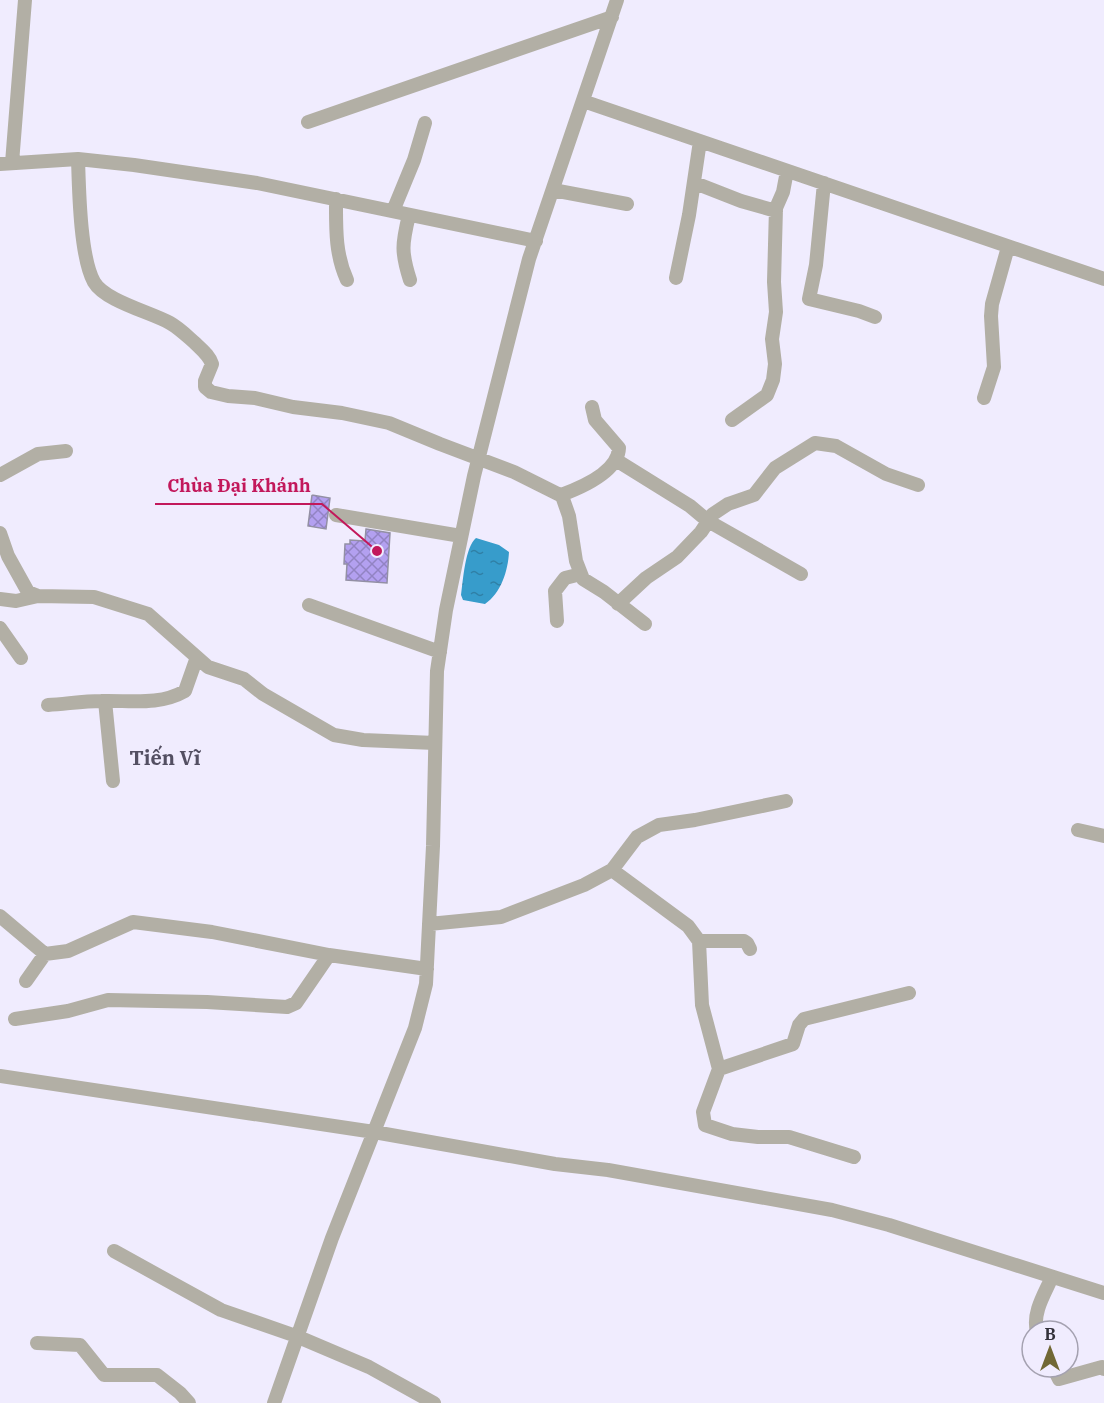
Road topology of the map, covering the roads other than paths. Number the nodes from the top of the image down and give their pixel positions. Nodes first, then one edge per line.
1 (25, 0) edge
2 (617, 0) edge
3 (612, 16) junction
4 (583, 101) junction
5 (308, 122) dead end
6 (425, 123) dead end
7 (700, 141) junction
8 (78, 159) junction
9 (6, 164) edge
10 (787, 171) junction
11 (694, 183) junction
12 (824, 183) junction
13 (553, 190) junction
14 (336, 200) junction
15 (627, 204) dead end
16 (393, 211) junction
17 (776, 211) junction
18 (408, 215) junction
19 (536, 241) junction
20 (1008, 247) junction
21 (676, 278) dead end
22 (1104, 279) edge
23 (347, 280) dead end
24 (410, 280) dead end
25 (874, 317) dead end
26 (984, 398) dead end
27 (592, 407) dead end
28 (732, 420) dead end
29 (66, 451) dead end
30 (479, 458) junction
31 (616, 460) junction
32 (0, 475) edge
33 (918, 485) dead end
34 (561, 495) junction
35 (336, 515) dead end
36 (708, 521) junction
37 (0, 533) edge
38 (461, 536) junction
39 (581, 574) junction
40 (801, 574) dead end
41 (38, 596) junction
42 (0, 599) edge
43 (618, 604) junction
44 (309, 605) dead end
45 (557, 621) dead end
46 (645, 624) dead end
47 (0, 628) edge
48 (440, 652) junction
49 (197, 657) junction
50 (21, 658) dead end
51 (105, 701) junction
52 (48, 705) dead end
53 (435, 743) junction
54 (113, 781) dead end
55 (786, 801) dead end
56 (1078, 830) dead end
57 (1104, 836) edge
58 (612, 870) junction
59 (0, 915) edge
60 (429, 924) junction
61 (699, 941) junction
62 (750, 950) dead end
63 (45, 954) junction
64 (328, 955) junction
65 (427, 969) junction
66 (26, 981) dead end
67 (909, 993) dead end
68 (15, 1019) dead end
69 (719, 1069) junction
70 (0, 1076) edge
71 (374, 1132) junction
72 (854, 1157) dead end
73 (114, 1251) dead end
74 (1052, 1277) junction
75 (1104, 1293) edge
76 (1036, 1319) edge
77 (296, 1336) junction
78 (37, 1343) dead end
79 (1104, 1369) edge
80 (1080, 1373) edge
81 (189, 1403) edge
82 (273, 1403) edge
83 (434, 1403) edge

1 - 9 street
2 - 3 street
3 - 4 street
3 - 5 street
4 - 7 street
4 - 13 street
6 - 16 street
7 - 10 street
7 - 11 street
8 - 9 street
8 - 14 street
8 - 30 street
10 - 12 street
10 - 17 street
11 - 17 street
11 - 21 street
12 - 20 street
12 - 25 street
13 - 15 street
13 - 19 street
14 - 16 street
14 - 23 street
16 - 18 street
17 - 28 street
18 - 19 street
18 - 24 street
19 - 30 street
20 - 22 street
20 - 26 street
27 - 31 street
29 - 32 street
30 - 34 street
30 - 38 street
31 - 34 street
31 - 36 street
33 - 36 street
34 - 39 street
35 - 38 street
36 - 40 street
36 - 43 street
37 - 41 street
38 - 48 street
39 - 43 street
39 - 45 street
41 - 42 street
41 - 49 street
43 - 46 street
44 - 48 street
47 - 50 street
48 - 53 street
49 - 51 street
49 - 53 street
51 - 52 street
51 - 54 street
53 - 60 street
55 - 58 street
56 - 57 street
58 - 60 street
58 - 61 street
59 - 63 street
60 - 65 street
61 - 62 street
61 - 69 street
63 - 64 street
63 - 66 street
64 - 65 street
64 - 68 street
65 - 71 street
67 - 69 street
69 - 72 street
70 - 71 street
71 - 74 street
71 - 77 street
73 - 77 street
74 - 75 street
74 - 76 street
77 - 82 street
77 - 83 street
78 - 81 street
79 - 80 street

